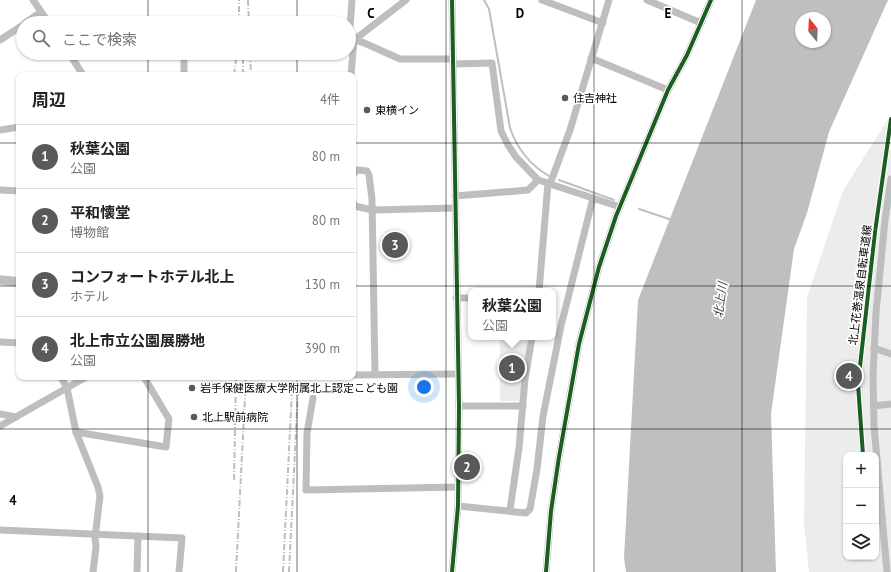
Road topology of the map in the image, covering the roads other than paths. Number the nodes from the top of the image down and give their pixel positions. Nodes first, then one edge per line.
1 (33, 0) edge
2 (352, 0) edge
3 (406, 0) edge
4 (452, 0) edge
5 (542, 0) edge
6 (609, 0) edge
7 (647, 0) edge
8 (710, 0) edge
9 (41, 12) junction
10 (35, 16) edge
11 (44, 16) edge
12 (351, 16) edge
13 (603, 23) junction
14 (701, 23) junction
15 (16, 29) edge
16 (356, 38) edge
17 (0, 40) edge
18 (356, 40) edge
19 (591, 58) junction
20 (73, 60) edge
21 (184, 60) edge
22 (352, 60) edge
23 (453, 61) junction
24 (81, 72) edge
25 (184, 72) edge
26 (351, 72) edge
27 (668, 90) junction
28 (16, 127) edge
29 (0, 130) edge
30 (356, 171) edge
31 (891, 179) edge
32 (538, 180) junction
33 (0, 190) edge
34 (16, 191) edge
35 (455, 196) junction
36 (593, 198) junction
37 (356, 206) edge
38 (620, 207) junction
39 (455, 208) junction
40 (372, 210) junction
41 (0, 280) edge
42 (16, 282) edge
43 (539, 288) edge
44 (456, 298) junction
45 (468, 298) edge
46 (532, 340) edge
47 (0, 342) edge
48 (16, 343) edge
49 (874, 348) junction
50 (891, 354) edge
51 (375, 374) junction
52 (457, 374) junction
53 (356, 375) edge
54 (62, 380) edge
55 (81, 380) edge
56 (146, 380) edge
57 (67, 388) junction
58 (313, 398) dead end
59 (891, 404) edge
60 (459, 406) junction
61 (523, 406) junction
62 (874, 406) junction
63 (0, 414) edge
64 (16, 417) junction
65 (0, 426) edge
66 (76, 432) junction
67 (458, 487) junction
68 (458, 506) junction
69 (510, 510) junction
70 (0, 530) edge
71 (96, 534) junction
72 (138, 536) junction
73 (94, 572) edge
74 (137, 572) edge
75 (179, 572) edge
76 (452, 572) edge
77 (546, 572) edge
78 (886, 572) edge

1 - 9 street
2 - 12 street
3 - 16 street
4 - 23 street
5 - 13 street
6 - 13 street
7 - 14 street
8 - 14 street
9 - 10 street
9 - 11 street
13 - 19 street
14 - 27 street
15 - 17 street
18 - 23 street
19 - 27 street
19 - 36 street
20 - 24 street
21 - 25 street
22 - 26 street
23 - 32 street
23 - 35 street
27 - 38 street
28 - 29 street
30 - 40 street
31 - 49 street
32 - 35 street
32 - 43 street
33 - 34 street
35 - 39 street
36 - 38 street
36 - 69 street
37 - 40 street
38 - 77 street
39 - 40 street
39 - 44 street
40 - 51 street
41 - 42 main road
44 - 45 street
44 - 52 street
46 - 61 street
47 - 48 street
49 - 50 street
49 - 62 street
51 - 52 street
51 - 53 street
52 - 60 street
54 - 57 street
55 - 57 street
56 - 66 street
57 - 64 street
57 - 66 street
58 - 67 street
59 - 62 street
60 - 61 street
60 - 67 street
61 - 69 street
62 - 78 street
63 - 64 street
64 - 65 street
66 - 71 street
67 - 68 street
68 - 69 street
68 - 76 street
70 - 71 street
71 - 72 street
71 - 73 street
72 - 74 street
72 - 75 street

